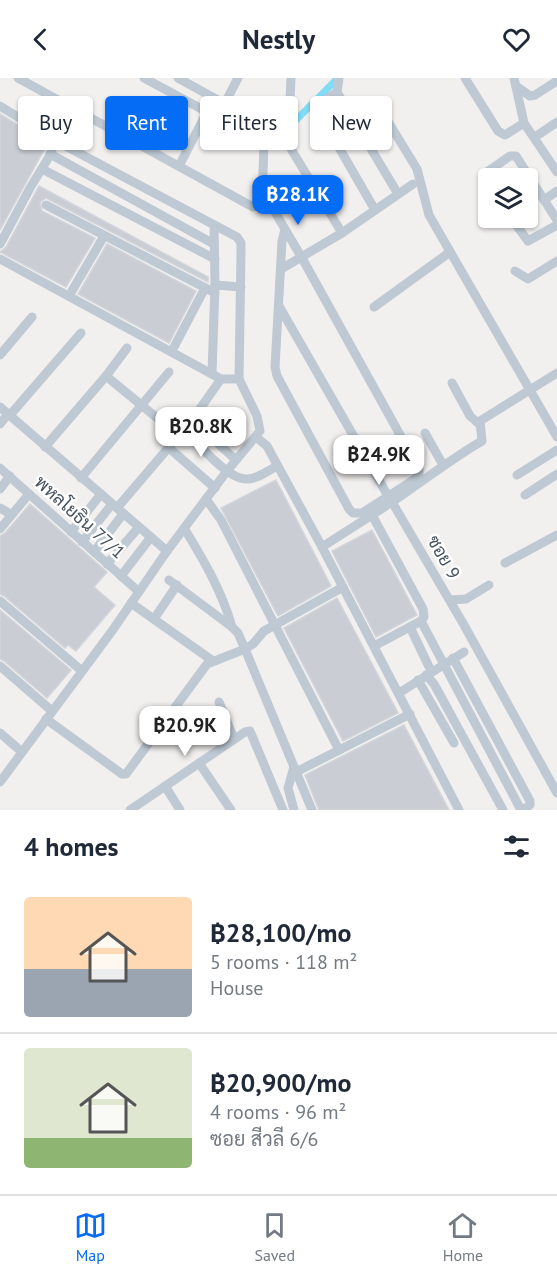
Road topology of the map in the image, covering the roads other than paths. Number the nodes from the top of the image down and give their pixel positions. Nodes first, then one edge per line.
1 (18, 78) edge
2 (144, 78) edge
3 (178, 78) edge
4 (238, 78) edge
5 (291, 78) edge
6 (339, 78) edge
7 (465, 78) edge
8 (557, 81) edge
9 (515, 82) edge
10 (337, 92) junction
11 (212, 96) edge
12 (229, 96) edge
13 (0, 106) edge
14 (200, 108) edge
15 (18, 117) edge
16 (557, 122) edge
17 (524, 123) junction
18 (200, 126) edge
19 (392, 128) edge
20 (535, 137) junction
21 (53, 150) edge
22 (73, 150) edge
23 (264, 150) edge
24 (50, 154) junction
25 (179, 166) junction
26 (493, 168) edge
27 (524, 168) edge
28 (42, 169) junction
29 (557, 172) edge
30 (413, 184) dead end
31 (538, 191) edge
32 (557, 191) edge
33 (398, 194) junction
34 (544, 200) junction
35 (46, 205) dead end
36 (272, 207) dead end
37 (375, 210) junction
38 (557, 220) edge
39 (557, 225) edge
40 (214, 226) junction
41 (519, 228) edge
42 (285, 229) junction
43 (342, 233) junction
44 (104, 236) junction
45 (0, 244) edge
46 (214, 244) junction
47 (450, 252) junction
48 (302, 258) junction
49 (0, 259) edge
50 (215, 259) junction
51 (557, 261) edge
52 (281, 269) junction
53 (514, 271) dead end
54 (241, 287) junction
55 (205, 288) junction
56 (215, 289) junction
57 (69, 296) junction
58 (279, 306) junction
59 (374, 307) dead end
60 (32, 317) dead end
61 (81, 333) dead end
62 (174, 347) dead end
63 (127, 348) dead end
64 (0, 355) edge
65 (169, 372) dead end
66 (212, 373) junction
67 (557, 373) edge
68 (106, 376) junction
69 (221, 379) junction
70 (239, 379) junction
71 (452, 383) dead end
72 (530, 390) junction
73 (142, 406) junction
74 (0, 407) edge
75 (9, 414) junction
76 (192, 420) junction
77 (553, 422) edge
78 (0, 424) edge
79 (479, 424) junction
80 (182, 432) junction
81 (425, 433) dead end
82 (256, 437) junction
83 (557, 438) edge
84 (45, 447) junction
85 (169, 448) junction
86 (557, 450) edge
87 (236, 460) junction
88 (443, 465) junction
89 (277, 466) junction
90 (0, 468) edge
91 (227, 471) junction
92 (557, 474) edge
93 (517, 475) dead end
94 (10, 476) junction
95 (81, 478) junction
96 (215, 488) junction
97 (0, 489) edge
98 (27, 492) junction
99 (101, 494) junction
100 (525, 495) dead end
101 (206, 499) junction
102 (387, 501) junction
103 (118, 509) junction
104 (2, 513) edge
105 (372, 515) junction
106 (139, 527) junction
107 (184, 528) junction
108 (0, 529) edge
109 (71, 532) junction
110 (557, 535) edge
111 (151, 537) junction
112 (82, 542) junction
113 (322, 546) junction
114 (167, 551) junction
115 (94, 552) junction
116 (505, 563) dead end
117 (107, 564) junction
118 (122, 576) junction
119 (489, 585) dead end
120 (343, 587) junction
121 (138, 591) junction
122 (450, 600) junction
123 (0, 601) edge
124 (131, 603) junction
125 (155, 620) junction
126 (421, 621) junction
127 (275, 624) junction
128 (232, 627) junction
129 (410, 627) junction
130 (374, 646) junction
131 (245, 649) junction
132 (464, 652) dead end
133 (453, 658) junction
134 (213, 661) junction
135 (442, 665) junction
136 (0, 666) edge
137 (82, 671) junction
138 (425, 675) junction
139 (399, 693) junction
140 (219, 702) dead end
141 (52, 711) junction
142 (410, 714) junction
143 (46, 719) junction
144 (0, 733) edge
145 (495, 734) junction
146 (234, 739) junction
147 (483, 740) junction
148 (454, 743) dead end
149 (469, 747) junction
150 (339, 750) junction
151 (22, 752) junction
152 (199, 763) junction
153 (295, 770) junction
154 (0, 782) edge
155 (165, 786) junction
156 (303, 788) junction
157 (557, 793) edge
158 (130, 810) edge
159 (180, 810) edge
160 (231, 810) edge
161 (283, 810) edge
162 (294, 810) edge
163 (307, 810) edge
164 (312, 810) edge
165 (459, 810) edge
166 (503, 810) edge
167 (521, 810) edge

1 - 25 street
2 - 14 street
3 - 11 street
4 - 12 street
5 - 43 street
6 - 10 street
7 - 17 street
8 - 9 street
9 - 17 street
10 - 33 street
10 - 37 street
13 - 15 street
16 - 20 street
17 - 20 street
18 - 25 street
19 - 47 street
20 - 29 street
21 - 24 street
22 - 40 street
23 - 25 street
24 - 28 street
24 - 46 street
26 - 27 street
28 - 45 street
28 - 50 street
30 - 33 street
31 - 34 street
32 - 34 street
33 - 37 street
34 - 38 street
35 - 44 street
36 - 42 street
37 - 43 street
39 - 41 street
40 - 46 street
40 - 54 street
42 - 48 street
42 - 52 street
43 - 48 street
44 - 55 street
44 - 57 street
46 - 50 street
47 - 59 street
47 - 72 street
48 - 52 street
48 - 102 street
49 - 57 street
50 - 56 street
51 - 53 street
52 - 58 street
54 - 56 street
54 - 70 street
55 - 56 street
55 - 62 street
56 - 66 street
57 - 66 street
58 - 102 street
58 - 102 street
60 - 64 street
61 - 75 street
63 - 68 street
65 - 73 street
66 - 69 street
67 - 72 street
68 - 73 street
68 - 84 street
69 - 70 street
69 - 76 street
70 - 82 street
71 - 79 street
72 - 77 street
72 - 79 street
73 - 80 street
73 - 95 street
74 - 75 street
75 - 78 street
75 - 84 street
76 - 80 street
76 - 87 street
77 - 83 street
79 - 88 street, ซอย 9
80 - 85 street
80 - 91 street
81 - 88 street
82 - 87 street
82 - 89 street
84 - 95 street
85 - 96 street
85 - 103 street
86 - 93 street
87 - 91 street
88 - 122 street, ซอย 9
89 - 91 street
89 - 113 street
90 - 94 street, พหลโยธิน 77/1
91 - 96 street
92 - 100 street
94 - 97 street
94 - 98 street, พหลโยธิน 77/1
95 - 99 street
96 - 101 street
98 - 104 street
98 - 108 street
98 - 109 street, พหลโยธิน 77/1
99 - 103 street
99 - 109 street
101 - 107 street
101 - 127 street
102 - 105 street
103 - 106 street
103 - 112 street
103 - 115 street
105 - 113 street
105 - 126 street
106 - 111 street
106 - 117 street
107 - 114 street
107 - 128 street
109 - 112 street, พหลโยธิน 77/1
110 - 116 street
111 - 114 street
111 - 118 street
112 - 115 street, พหลโยธิน 77/1
113 - 120 street
114 - 121 street
115 - 117 street, พหลโยธิน 77/1
117 - 118 street, พหลโยธิน 77/1
118 - 121 street, พหลโยธิน 77/1
119 - 122 street
120 - 127 street
120 - 130 street
121 - 124 street
122 - 157 street, ซอย 9
123 - 137 street
124 - 125 street
124 - 137 street
125 - 128 street
125 - 134 street
126 - 129 street
126 - 135 street
127 - 131 street
127 - 150 street
128 - 131 street
129 - 130 street
129 - 138 street
130 - 139 street
131 - 134 street
131 - 153 street
132 - 133 street
133 - 135 street
133 - 145 street
134 - 143 street
135 - 138 street
135 - 147 street
136 - 141 street
137 - 141 street
138 - 139 street
138 - 148 street
138 - 149 street
139 - 142 street
140 - 146 street
141 - 143 street
142 - 150 street
142 - 165 street
143 - 151 street
144 - 151 street
145 - 147 street
145 - 167 street
146 - 152 street
146 - 161 street
147 - 149 street
147 - 167 street
149 - 166 street
150 - 153 street
151 - 154 street
152 - 155 street
152 - 160 street
153 - 156 street
153 - 162 street
155 - 158 street
155 - 159 street
156 - 163 street
156 - 164 street

